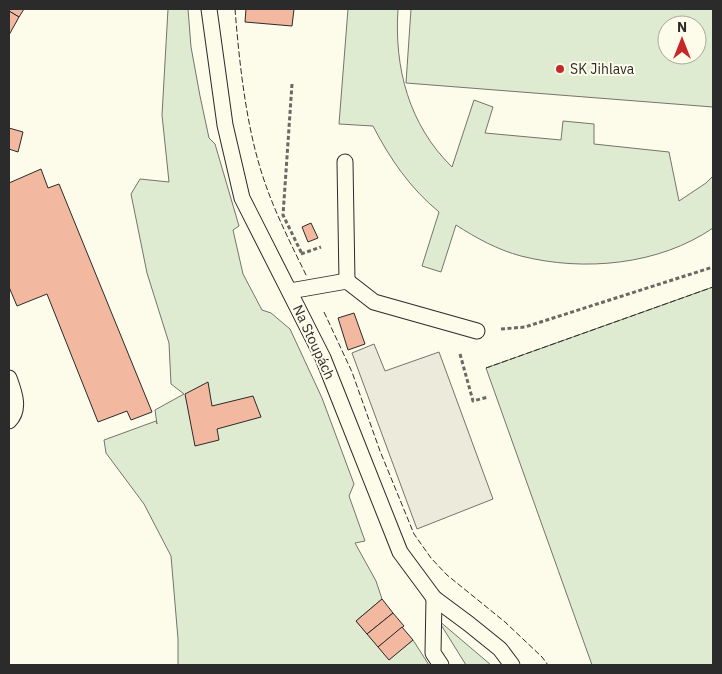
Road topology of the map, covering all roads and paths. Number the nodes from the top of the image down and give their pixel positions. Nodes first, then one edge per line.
1 (209, 9) edge
2 (292, 84) dead end
3 (345, 162) dead end
4 (302, 254) dead end
5 (713, 267) edge
6 (347, 280) junction
7 (290, 291) junction
8 (452, 324) junction
9 (477, 331) joint
10 (9, 378) edge
11 (488, 397) dead end
12 (9, 420) edge
13 (434, 598) junction
14 (441, 665) edge
15 (512, 665) edge

1 - 7 lane, Na Stoupách
2 - 4 path
3 - 6 lane
5 - 9 path
6 - 7 lane
6 - 8 lane
7 - 13 lane, Na Stoupách
8 - 9 lane
8 - 11 path
10 - 12 lane
13 - 14 lane
13 - 15 lane, Na Stoupách

